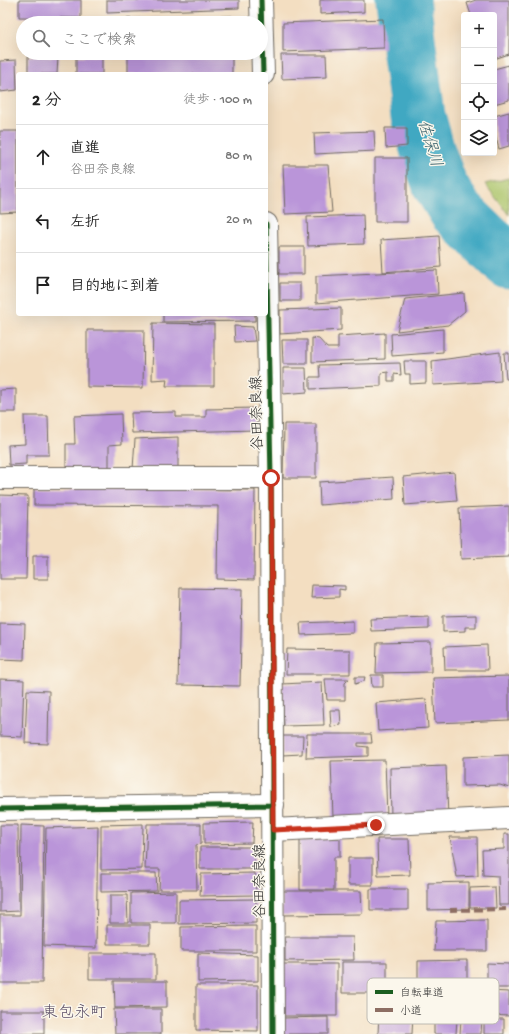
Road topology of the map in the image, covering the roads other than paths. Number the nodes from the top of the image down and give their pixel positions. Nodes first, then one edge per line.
1 (261, 0) edge
2 (261, 16) edge
3 (263, 60) edge
4 (263, 72) edge
5 (268, 316) edge
6 (0, 478) edge
7 (271, 478) junction
8 (273, 805) junction
9 (0, 809) edge
10 (509, 818) edge
11 (273, 830) junction
12 (273, 1034) edge

1 - 2 main road
3 - 4 main road
5 - 7 main road, 谷田奈良線
6 - 7 main road
7 - 8 main road, 谷田奈良線
8 - 9 main road
8 - 11 main road, 谷田奈良線
10 - 11 main road
11 - 12 main road, 谷田奈良線

